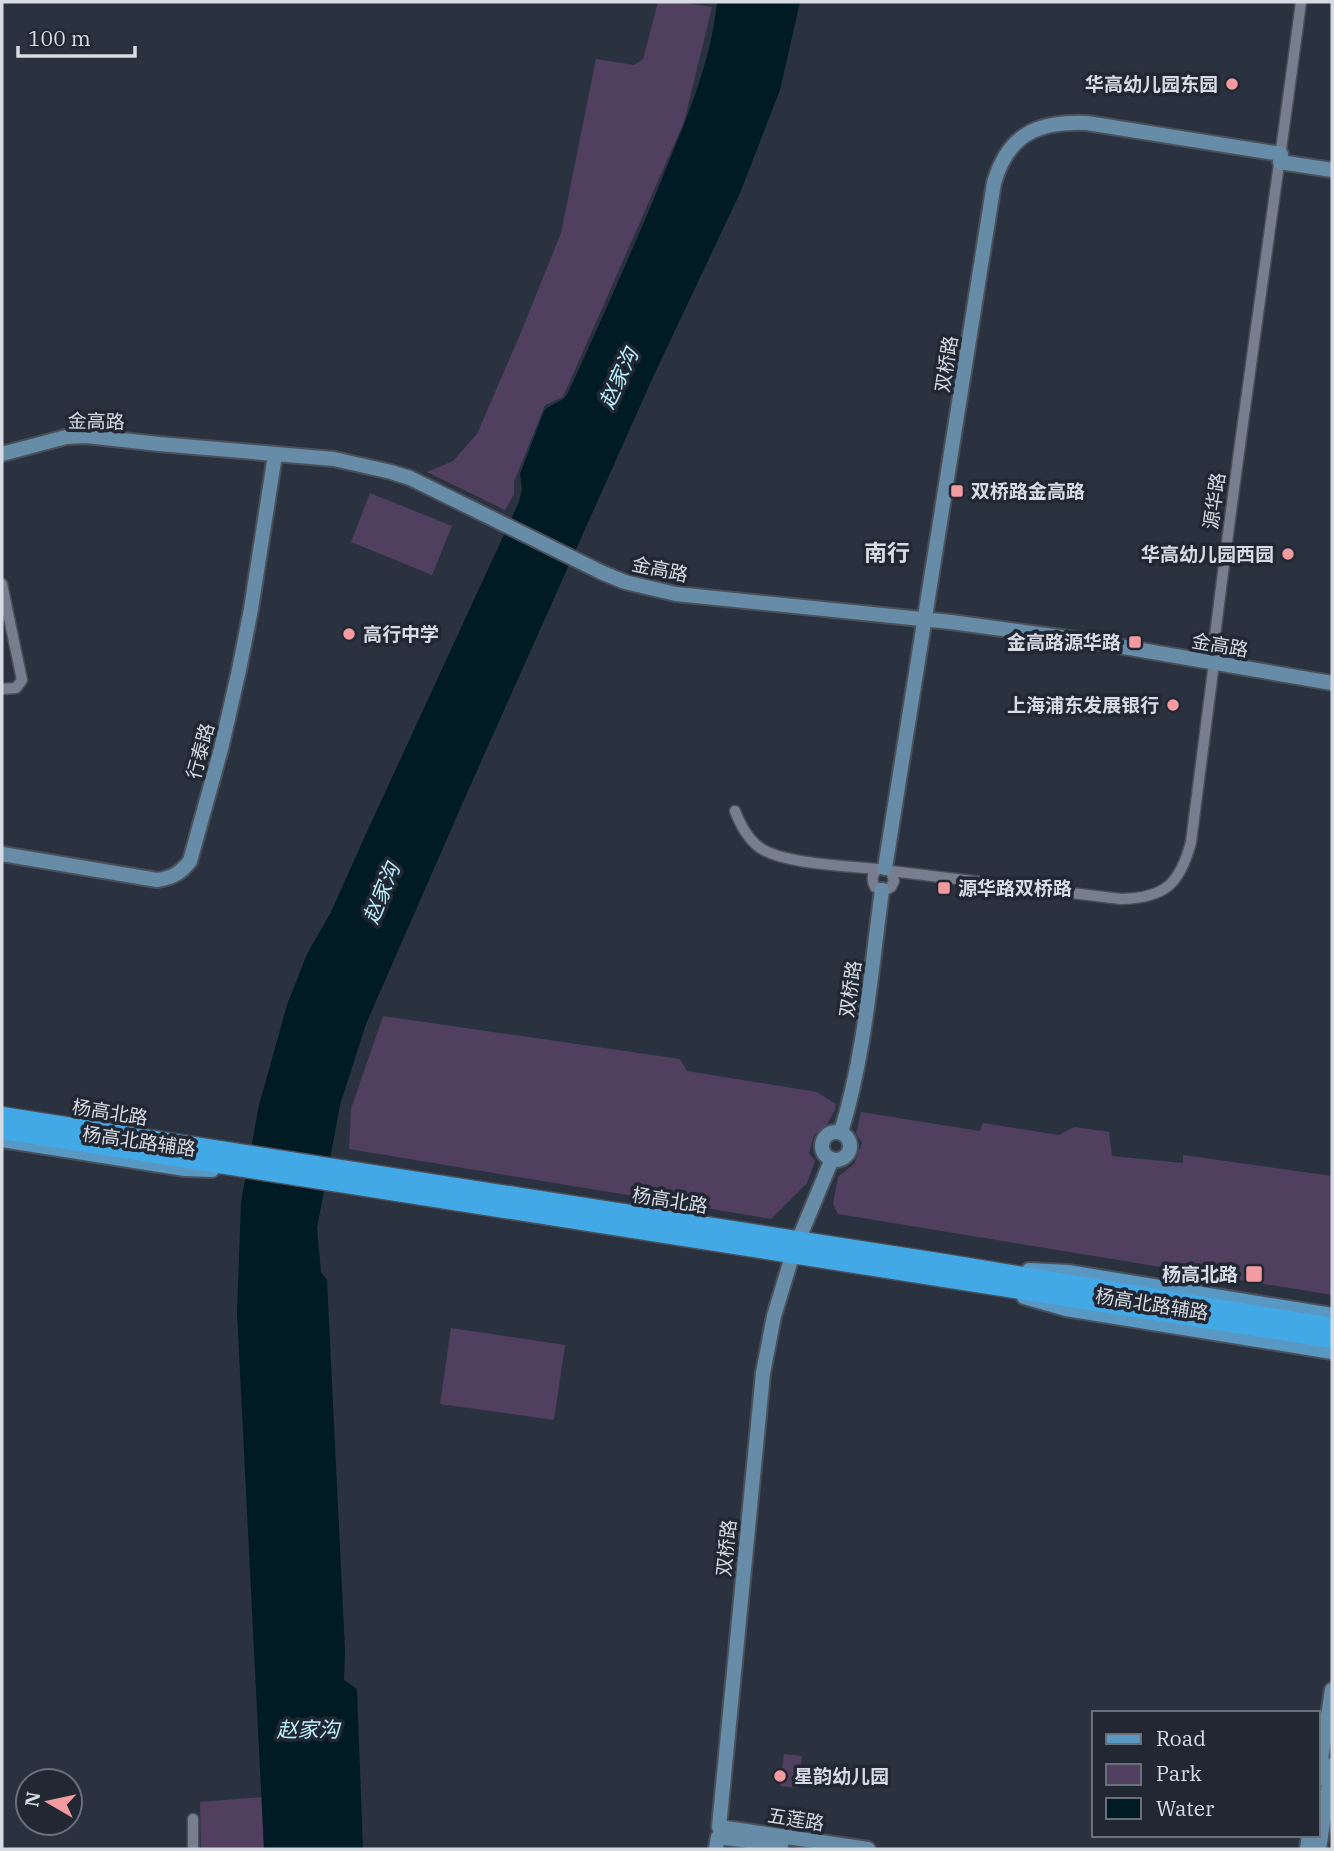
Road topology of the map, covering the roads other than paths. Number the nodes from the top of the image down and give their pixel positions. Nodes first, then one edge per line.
1 (1301, 2) edge
2 (1280, 158) junction
3 (1332, 170) edge
4 (2, 454) edge
5 (275, 454) junction
6 (2, 584) edge
7 (925, 621) junction
8 (1214, 663) junction
9 (1332, 683) edge
10 (2, 689) edge
11 (735, 811) dead end
12 (2, 855) edge
13 (885, 869) junction
14 (881, 890) junction
15 (2, 1108) edge
16 (2, 1116) edge
17 (2, 1130) edge
18 (2, 1140) edge
19 (273, 1166) junction
20 (796, 1247) junction
21 (969, 1275) junction
22 (1100, 1296) junction
23 (1332, 1315) edge
24 (1332, 1327) edge
25 (1332, 1339) edge
26 (1332, 1352) edge
27 (1332, 1690) edge
28 (1332, 1765) edge
29 (1320, 1766) edge
30 (193, 1819) dead end
31 (718, 1838) edge
32 (193, 1849) edge
33 (812, 1849) edge
34 (868, 1849) edge
35 (1319, 1849) edge

1 - 2 street, 源华路
2 - 3 street, 双桥路
2 - 7 street, 双桥路
2 - 8 street, 源华路
4 - 5 street, 金高路
5 - 7 street, 金高路
5 - 12 street, 行泰路
6 - 10 street
7 - 8 street, 金高路
7 - 13 street, 双桥路
8 - 9 street, 金高路
8 - 13 street, 源华路
11 - 13 street, 源华路
13 - 14 street
13 - 14 street
14 - 20 street, 双桥路
15 - 19 main road, 杨高北路辅路
16 - 19 highway, 杨高北路
17 - 19 highway, 杨高北路
18 - 19 main road, 杨高北路辅路
19 - 20 highway, 杨高北路
20 - 21 highway, 杨高北路
20 - 31 street, 双桥路
21 - 22 highway, 杨高北路
21 - 23 main road, 杨高北路辅路
21 - 26 main road, 杨高北路辅路
22 - 24 highway, 杨高北路
22 - 25 highway, 杨高北路
27 - 29 street
28 - 35 street
30 - 32 street
31 - 33 street, 五莲路
31 - 34 street, 五莲路

